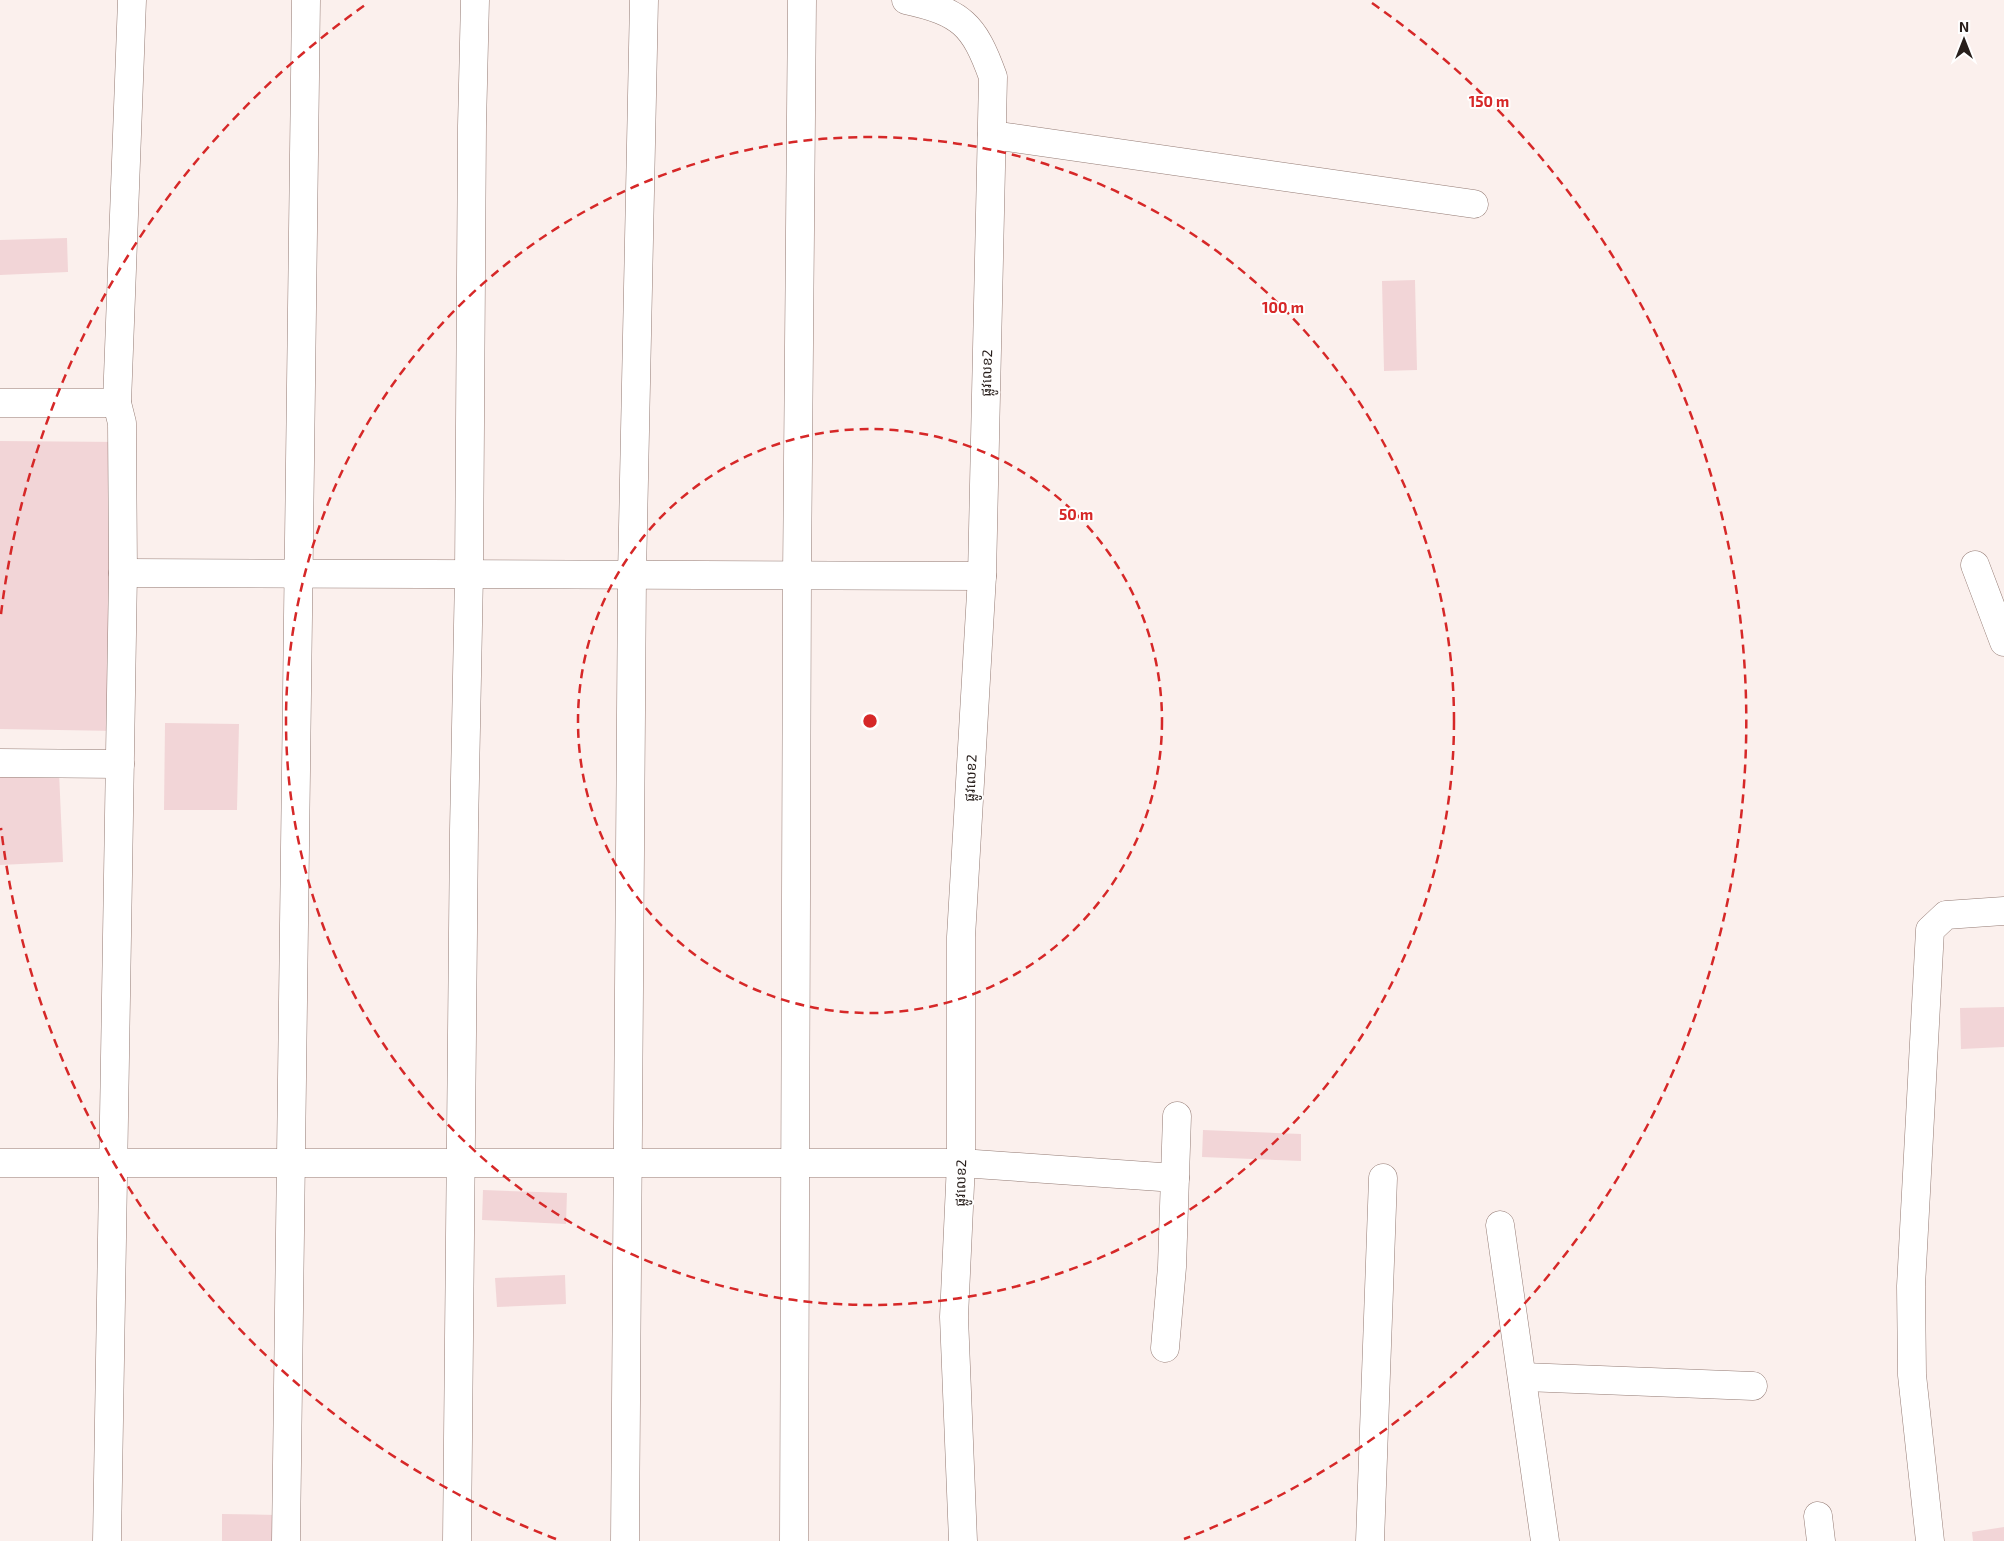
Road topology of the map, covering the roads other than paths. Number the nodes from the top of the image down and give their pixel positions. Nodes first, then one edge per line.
1 (132, 0) edge
2 (306, 0) edge
3 (475, 0) edge
4 (644, 0) edge
5 (802, 0) edge
6 (906, 0) edge
7 (992, 135) junction
8 (1474, 204) dead end
9 (0, 403) edge
10 (117, 403) junction
11 (1975, 565) dead end
12 (123, 573) junction
13 (299, 574) junction
14 (469, 574) junction
15 (632, 575) junction
16 (796, 576) junction
17 (982, 576) junction
18 (2004, 642) edge
19 (0, 763) edge
20 (120, 764) junction
21 (2004, 911) edge
22 (1177, 1116) dead end
23 (0, 1163) edge
24 (113, 1163) junction
25 (291, 1163) junction
26 (461, 1164) junction
27 (628, 1164) junction
28 (795, 1164) junction
29 (961, 1164) junction
30 (1175, 1178) junction
31 (1383, 1178) dead end
32 (1500, 1225) dead end
33 (1164, 1348) dead end
34 (1522, 1377) junction
35 (1754, 1386) dead end
36 (107, 1541) edge
37 (286, 1541) edge
38 (457, 1541) edge
39 (625, 1541) edge
40 (794, 1541) edge
41 (962, 1541) edge
42 (1370, 1541) edge
43 (1545, 1541) edge
44 (1930, 1541) edge

1 - 10 street
2 - 13 street
3 - 14 street
4 - 15 street
5 - 16 street
6 - 7 street, ផ្លូវលេខ2
7 - 8 street
7 - 17 street, ផ្លូវលេខ2
9 - 10 street
10 - 12 street
11 - 18 street
12 - 13 street
12 - 20 street
13 - 14 street
13 - 25 street
14 - 15 street
14 - 26 street
15 - 16 street
15 - 27 street
16 - 17 street
16 - 28 street
17 - 29 street, ផ្លូវលេខ2
19 - 20 street
20 - 24 street
21 - 44 street
22 - 30 street
23 - 24 street
24 - 25 street
24 - 36 street
25 - 26 street
25 - 37 street
26 - 27 street
26 - 38 street
27 - 28 street
27 - 39 street
28 - 29 street
28 - 40 street
29 - 30 street
29 - 41 street, ផ្លូវលេខ2
30 - 33 street
31 - 42 street
32 - 34 street
34 - 35 street
34 - 43 street

